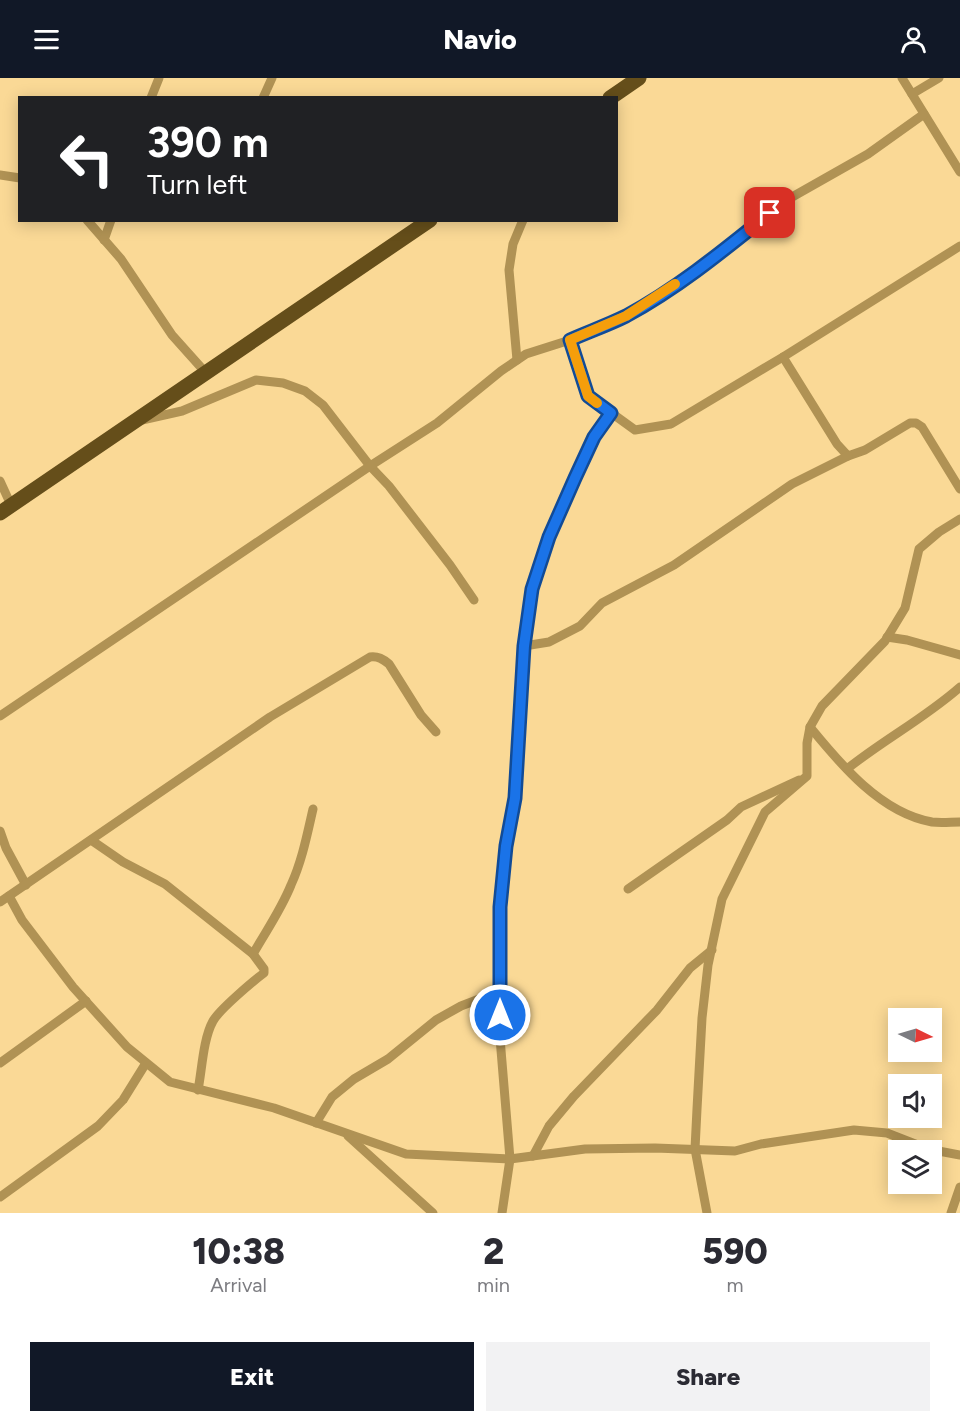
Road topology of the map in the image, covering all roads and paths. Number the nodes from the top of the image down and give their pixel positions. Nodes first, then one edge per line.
1 (159, 78) edge
2 (272, 78) edge
3 (639, 78) edge
4 (902, 78) edge
5 (939, 78) edge
6 (912, 94) junction
7 (152, 96) edge
8 (264, 96) edge
9 (613, 96) edge
10 (924, 114) junction
11 (960, 172) edge
12 (0, 175) edge
13 (18, 178) edge
14 (89, 222) edge
15 (110, 222) edge
16 (427, 222) edge
17 (522, 222) edge
18 (104, 240) junction
19 (960, 246) edge
20 (570, 340) junction
21 (783, 357) junction
22 (517, 360) junction
23 (206, 372) junction
24 (611, 413) junction
25 (134, 422) junction
26 (848, 456) junction
27 (370, 466) junction
28 (0, 481) edge
29 (960, 489) edge
30 (6, 509) edge
31 (960, 519) edge
32 (474, 600) dead end
33 (887, 638) junction
34 (524, 646) junction
35 (960, 655) edge
36 (960, 687) edge
37 (0, 717) edge
38 (810, 727) junction
39 (436, 732) dead end
40 (847, 769) junction
41 (807, 776) junction
42 (313, 810) dead end
43 (960, 822) edge
44 (0, 831) edge
45 (92, 840) junction
46 (26, 885) junction
47 (628, 889) dead end
48 (9, 896) junction
49 (0, 902) edge
50 (711, 950) junction
51 (253, 954) junction
52 (500, 991) junction
53 (86, 1001) junction
54 (0, 1063) edge
55 (146, 1063) junction
56 (198, 1090) junction
57 (316, 1123) junction
58 (344, 1132) junction
59 (695, 1149) junction
60 (960, 1155) edge
61 (533, 1156) junction
62 (510, 1159) junction
63 (960, 1187) edge
64 (0, 1197) edge
65 (433, 1213) edge
66 (502, 1213) edge
67 (707, 1213) edge
68 (951, 1213) edge

1 - 7 street
2 - 8 street
3 - 9 highway
4 - 6 street
5 - 6 street
6 - 10 street
10 - 11 street
10 - 20 street
12 - 13 street
14 - 18 street
15 - 18 street
16 - 23 highway
17 - 22 street
18 - 23 street
19 - 21 street
20 - 22 street
20 - 24 street
21 - 24 street
21 - 26 street
22 - 27 street
23 - 25 highway
24 - 34 street
25 - 27 street
25 - 30 highway
26 - 29 street
26 - 34 street
27 - 32 street
27 - 37 street
28 - 30 street
31 - 33 street
33 - 35 street
33 - 38 street
34 - 52 street
36 - 40 street
38 - 40 street
38 - 41 street
39 - 45 street
40 - 43 street
41 - 47 street
41 - 50 street
42 - 51 street
44 - 46 street
45 - 46 street
45 - 51 street
46 - 48 street
48 - 49 street
48 - 53 street
50 - 59 street
50 - 61 street
51 - 56 street
52 - 57 street
52 - 62 street
53 - 54 street
53 - 55 street
55 - 56 street
55 - 64 street
56 - 57 street
57 - 58 street
58 - 62 street
58 - 65 street
59 - 60 street
59 - 61 street
59 - 67 street
61 - 62 street
62 - 66 street
63 - 68 street

